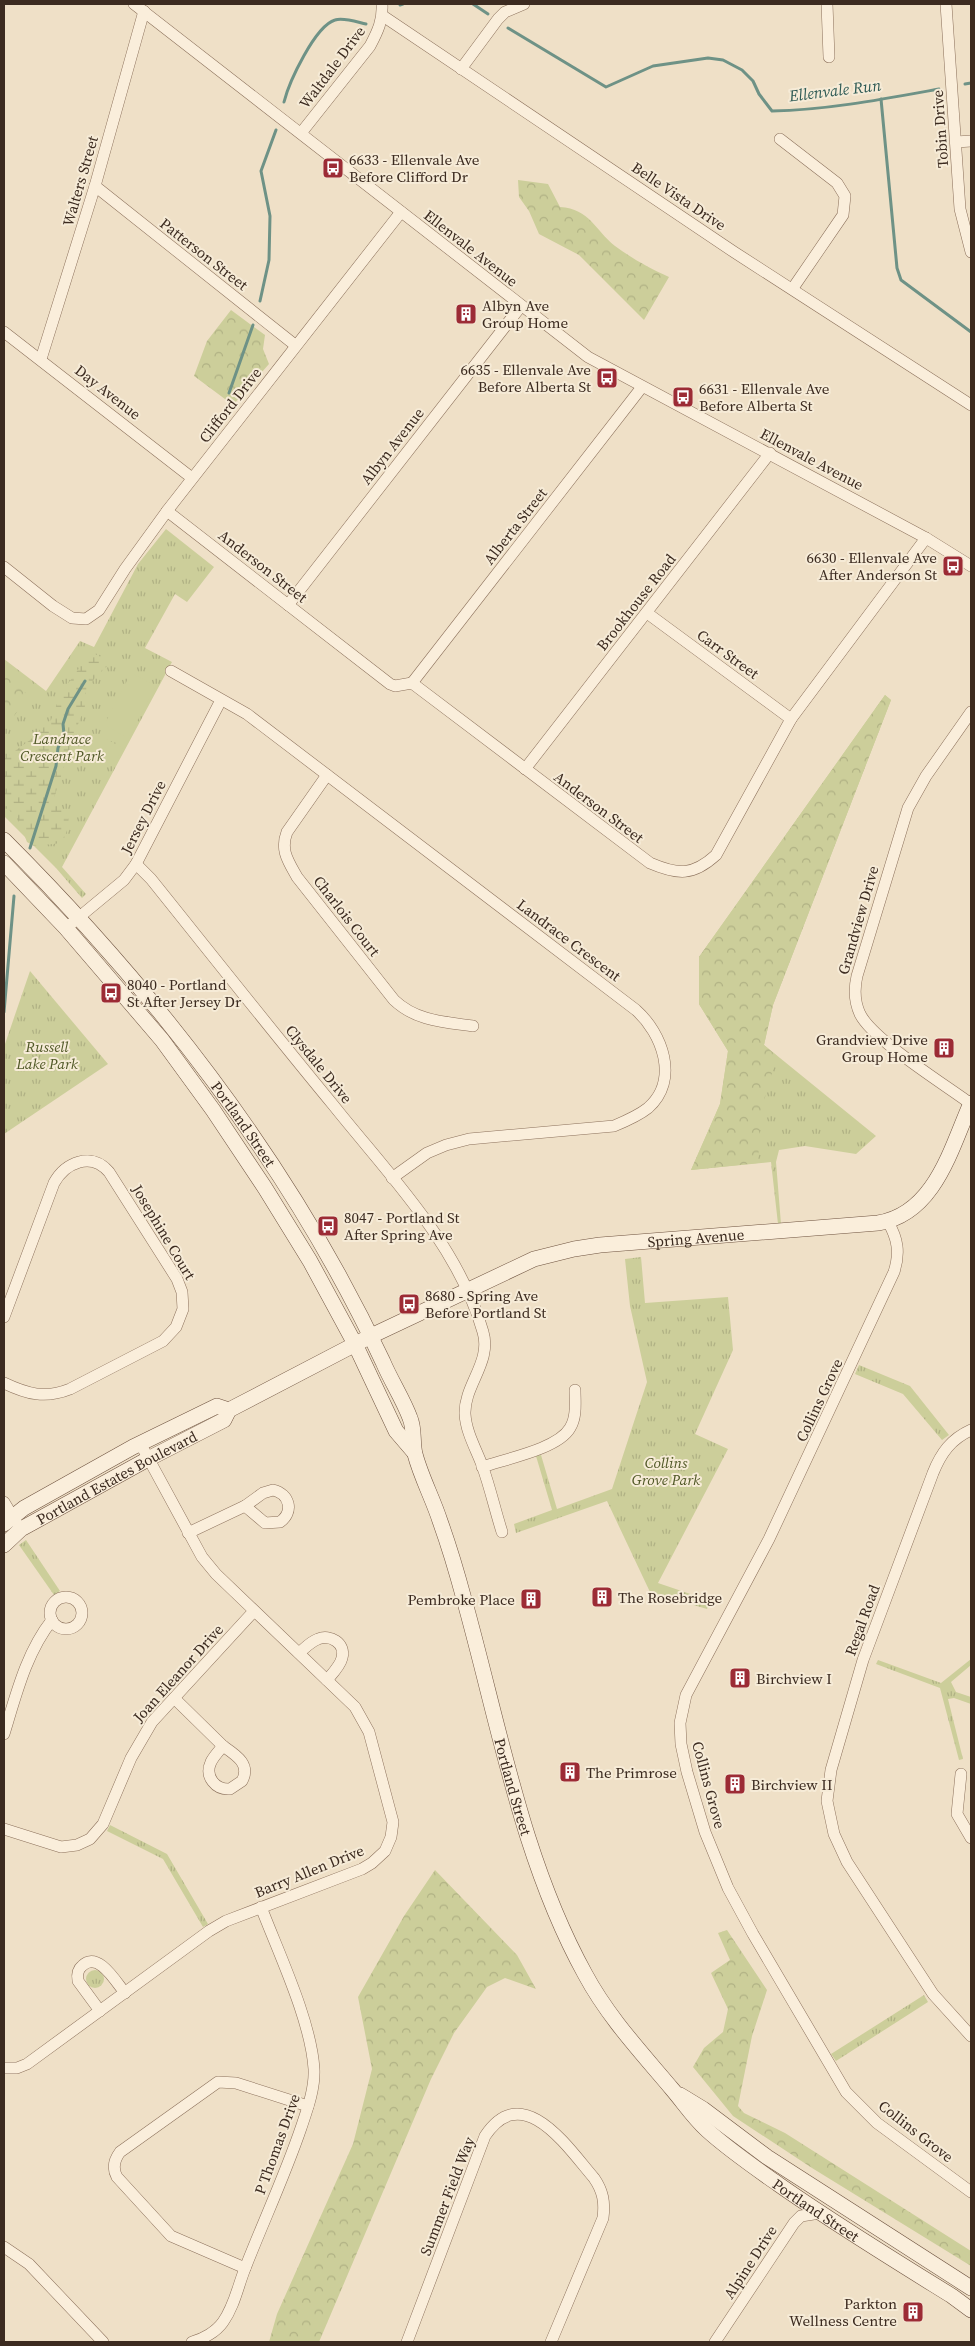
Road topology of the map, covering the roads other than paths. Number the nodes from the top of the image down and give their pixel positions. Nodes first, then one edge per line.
1 (134, 4) edge
2 (382, 4) edge
3 (524, 4) edge
4 (827, 4) edge
5 (946, 4) edge
6 (144, 11) junction
7 (382, 16) junction
8 (830, 57) dead end
9 (461, 69) junction
10 (302, 133) junction
11 (780, 139) dead end
12 (971, 141) edge
13 (956, 142) junction
14 (95, 186) junction
15 (401, 212) junction
16 (971, 252) edge
17 (793, 288) junction
18 (521, 306) junction
19 (4, 332) edge
20 (296, 344) junction
21 (41, 358) junction
22 (642, 387) junction
23 (971, 405) edge
24 (770, 453) junction
25 (192, 478) junction
26 (167, 510) junction
27 (926, 538) junction
28 (971, 566) edge
29 (4, 567) edge
30 (288, 605) junction
31 (647, 613) junction
32 (172, 671) dead end
33 (412, 682) junction
34 (221, 700) junction
35 (971, 712) edge
36 (791, 719) junction
37 (525, 769) junction
38 (326, 776) junction
39 (4, 840) edge
40 (4, 863) edge
41 (136, 864) junction
42 (79, 918) junction
43 (66, 928) junction
44 (473, 1026) dead end
45 (971, 1103) edge
46 (392, 1178) junction
47 (888, 1222) junction
48 (466, 1290) junction
49 (4, 1317) edge
50 (371, 1336) junction
51 (355, 1344) junction
52 (4, 1383) edge
53 (575, 1390) dead end
54 (229, 1410) junction
55 (971, 1430) edge
56 (140, 1443) junction
57 (414, 1452) junction
58 (148, 1459) junction
59 (482, 1467) junction
60 (4, 1502) edge
61 (245, 1506) dead end
62 (8, 1520) edge
63 (21, 1529) junction
64 (502, 1532) dead end
65 (188, 1533) junction
66 (4, 1545) edge
67 (254, 1611) junction
68 (52, 1620) dead end
69 (299, 1653) junction
70 (327, 1680) junction
71 (174, 1698) junction
72 (4, 1734) edge
73 (223, 1746) dead end
74 (961, 1774) dead end
75 (4, 1829) edge
76 (971, 1838) edge
77 (261, 1907) junction
78 (125, 1993) junction
79 (100, 2011) junction
80 (971, 2036) edge
81 (4, 2068) edge
82 (674, 2092) junction
83 (308, 2106) junction
84 (971, 2192) edge
85 (820, 2214) junction
86 (4, 2247) edge
87 (245, 2268) junction
88 (971, 2288) edge
89 (971, 2310) edge
90 (103, 2342) edge
91 (192, 2342) edge
92 (406, 2342) edge
93 (551, 2342) edge
94 (715, 2342) edge

1 - 6 street, Ellenvale Avenue
2 - 7 street
3 - 9 street
4 - 8 street
5 - 13 street, Tobin Drive
6 - 10 street, Ellenvale Avenue
6 - 14 street, Walters Street
7 - 9 street, Belle Vista Drive
7 - 10 street, Waltdale Drive
9 - 17 street, Belle Vista Drive
10 - 15 street, Ellenvale Avenue
11 - 17 street
12 - 13 street
13 - 16 street, Tobin Drive
14 - 20 street, Patterson Street
14 - 21 street, Walters Street
15 - 18 street, Ellenvale Avenue
15 - 20 street, Clifford Drive
17 - 23 street, Belle Vista Drive
18 - 22 street, Ellenvale Avenue
18 - 30 street, Albyn Avenue
19 - 21 street, Day Avenue
20 - 25 street, Clifford Drive
21 - 25 street, Day Avenue
22 - 24 street, Ellenvale Avenue
22 - 33 street, Alberta Street
24 - 27 street, Ellenvale Avenue
24 - 31 street, Brookhouse Road
25 - 26 street, Clifford Drive
26 - 29 street, Clifford Drive
26 - 30 street, Anderson Street
27 - 28 street, Ellenvale Avenue
27 - 36 street, Anderson Street
30 - 33 street, Anderson Street
31 - 36 street, Carr Street
31 - 37 street, Brookhouse Road
32 - 34 street, Landrace Crescent
33 - 37 street, Anderson Street
34 - 38 street, Landrace Crescent
34 - 41 street, Jersey Drive
35 - 45 street, Grandview Drive
36 - 37 street, Anderson Street
38 - 44 street, Charlois Court
38 - 46 street, Landrace Crescent
39 - 42 main road, Portland Street
40 - 43 main road, Portland Street
41 - 42 street, Jersey Drive
41 - 46 street, Clysdale Drive
42 - 43 street, Jersey Drive
42 - 50 main road, Portland Street
43 - 51 main road, Portland Street
45 - 47 main road, Spring Avenue
46 - 48 street, Clysdale Drive
47 - 48 main road, Spring Avenue
47 - 84 street, Collins Grove
48 - 50 main road, Spring Avenue
48 - 59 street, Clysdale Drive
49 - 52 street, Josephine Court
50 - 51 main road, Portland Estates Boulevard
50 - 57 main road, Portland Street
51 - 54 main road, Portland Estates Boulevard
51 - 57 main road, Portland Street
53 - 59 street
54 - 56 main road, Portland Estates Boulevard
54 - 58 main road, Portland Estates Boulevard
55 - 80 street, Regal Road
56 - 58 street, Barry Allen Drive
56 - 62 main road, Portland Estates Boulevard
57 - 82 main road, Portland Street
58 - 63 main road, Portland Estates Boulevard
58 - 65 street, Barry Allen Drive
59 - 64 street, Clysdale Drive
60 - 62 street
61 - 65 street
62 - 63 street
63 - 66 main road, Portland Estates Boulevard
65 - 67 street, Barry Allen Drive
67 - 69 street, Barry Allen Drive
67 - 71 street, Joan Eleanor Drive
68 - 72 street
69 - 70 street, Barry Allen Drive
69 - 70 street
70 - 77 street, Barry Allen Drive
71 - 73 street
71 - 75 street, Joan Eleanor Drive
74 - 76 street
77 - 78 street, Barry Allen Drive
77 - 83 street, P Thomas Drive
78 - 79 street, Barry Allen Drive
78 - 79 street
79 - 81 street, Barry Allen Drive
82 - 85 main road, Portland Street
82 - 88 main road, Portland Street
83 - 87 street, P Thomas Drive
83 - 87 street
85 - 89 main road, Portland Street
85 - 94 street, Alpine Drive
86 - 90 street
87 - 91 street, P Thomas Drive
92 - 93 street, Summer Field Way

